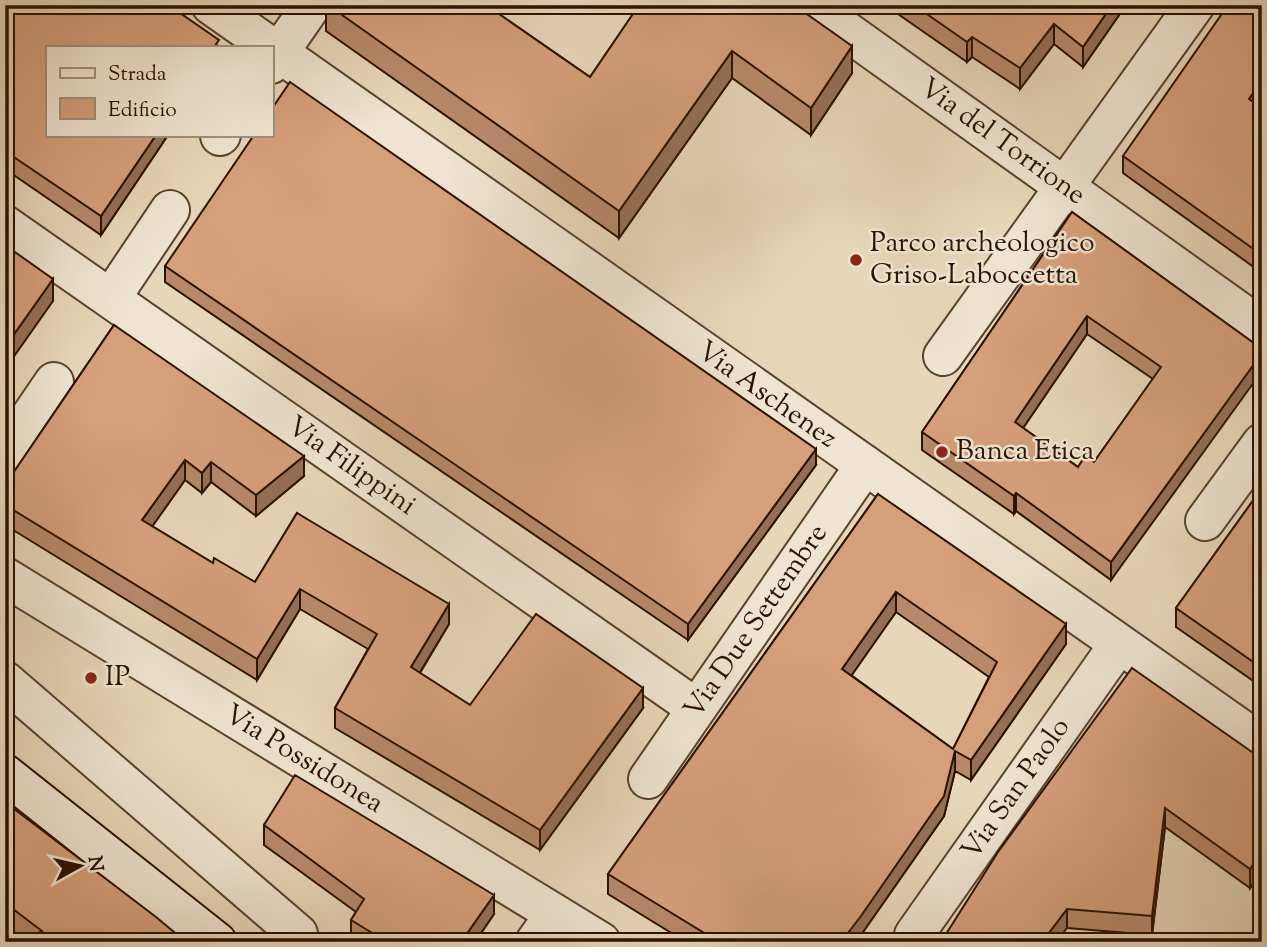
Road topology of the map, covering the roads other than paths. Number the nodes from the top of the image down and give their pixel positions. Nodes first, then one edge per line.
1 (211, 5) edge
2 (312, 5) edge
3 (810, 5) edge
4 (1195, 5) edge
5 (261, 46) edge
6 (275, 58) edge
7 (1064, 187) junction
8 (170, 210) dead end
9 (5, 225) edge
10 (111, 298) junction
11 (1262, 328) edge
12 (943, 356) dead end
13 (54, 382) dead end
14 (1262, 443) edge
15 (5, 454) edge
16 (865, 465) junction
17 (1205, 522) dead end
18 (5, 577) edge
19 (1119, 644) junction
20 (5, 681) edge
21 (696, 708) junction
22 (1262, 744) edge
23 (5, 774) edge
24 (648, 779) dead end
25 (545, 928) edge
26 (914, 935) dead end
27 (217, 942) edge
28 (295, 942) edge
29 (601, 942) edge

1 - 5 street, Via Aschenez
2 - 6 street
3 - 7 street, Via del Torrione
4 - 7 street
6 - 16 street, Via Aschenez
7 - 11 street, Via del Torrione
7 - 12 street
8 - 10 street
9 - 10 street, Via Filippini
10 - 21 street, Via Filippini
13 - 15 street
14 - 17 street
16 - 19 street, Via Aschenez
16 - 21 street, Via Due Settembre
18 - 25 street, Via Possidonea
19 - 22 street, Via Aschenez
19 - 26 street, Via San Paolo
20 - 28 street
21 - 24 street, Via Due Settembre
23 - 27 street
25 - 29 street, Via Possidonea

